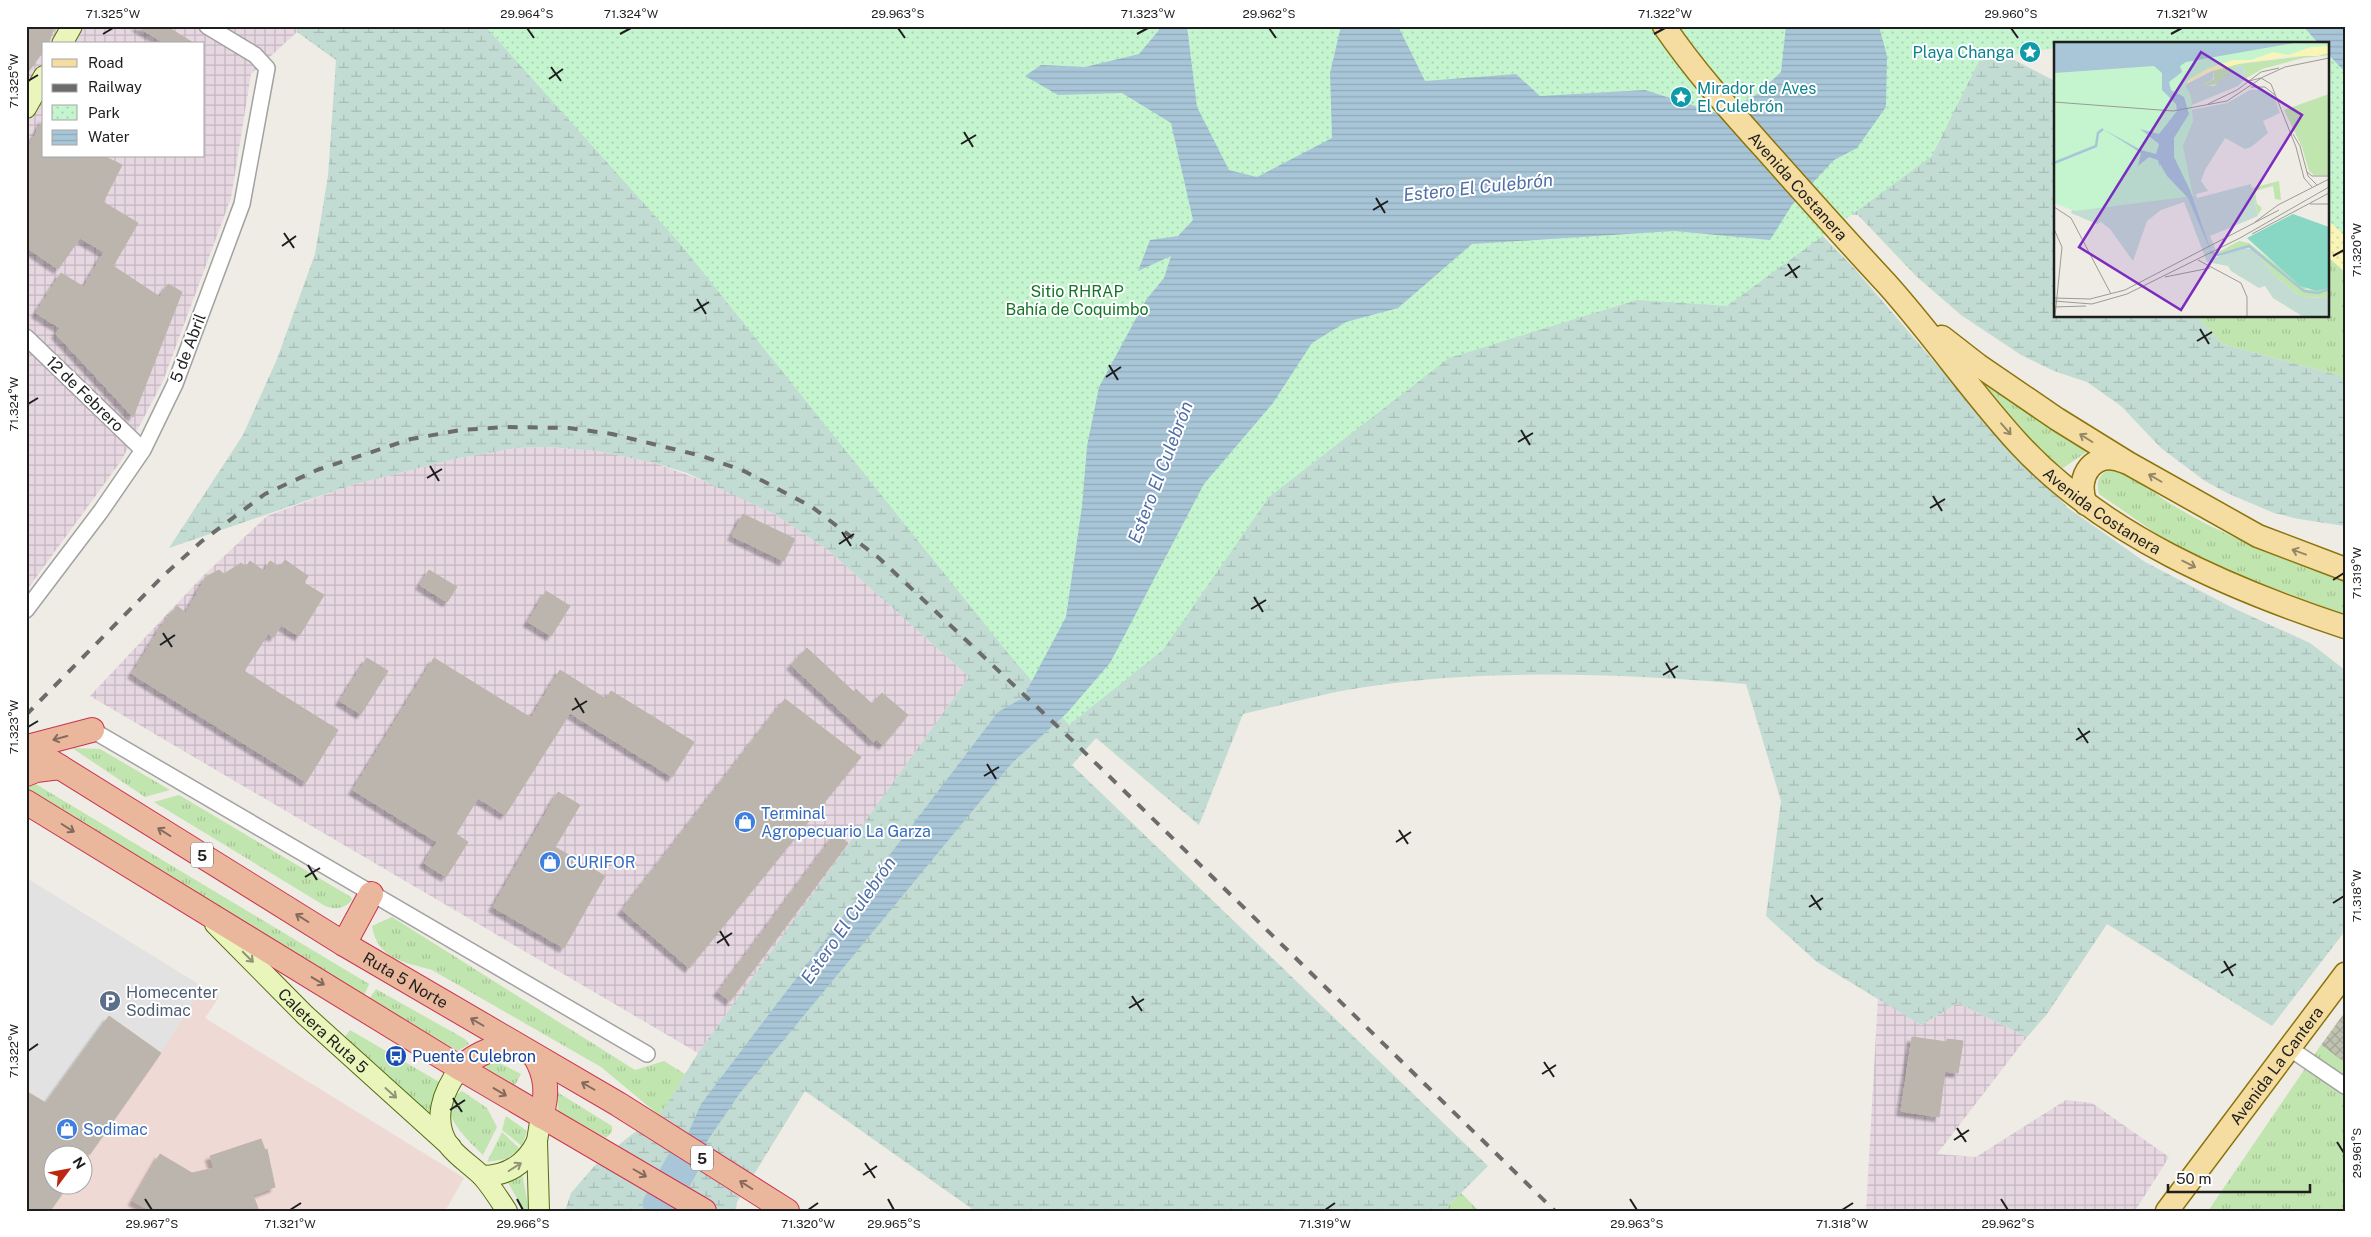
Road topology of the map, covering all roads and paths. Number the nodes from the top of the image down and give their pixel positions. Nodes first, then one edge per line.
1 (72, 26) edge
2 (207, 26) edge
3 (1664, 26) edge
4 (63, 42) edge
5 (42, 80) edge
6 (26, 108) edge
7 (1917, 317) junction
8 (26, 337) edge
9 (143, 450) junction
10 (2128, 463) junction
11 (2086, 504) junction
12 (2345, 569) edge
13 (26, 610) edge
14 (2315, 617) junction
15 (2345, 627) edge
16 (2345, 640) edge
17 (92, 730) joint
18 (27, 747) edge
19 (60, 767) junction
20 (26, 774) edge
21 (26, 802) edge
22 (371, 894) junction
23 (202, 910) junction
24 (344, 944) junction
25 (2345, 974) edge
26 (2289, 1048) junction
27 (527, 1052) junction
28 (647, 1054) dead end
29 (460, 1068) junction
30 (2345, 1086) edge
31 (541, 1116) junction
32 (537, 1141) junction
33 (450, 1147) junction
34 (2207, 1156) junction
35 (482, 1176) junction
36 (507, 1211) edge
37 (539, 1211) edge
38 (704, 1211) edge
39 (787, 1211) edge
40 (2167, 1211) edge
41 (2179, 1211) edge

1 - 4 main road
2 - 9 street, 5 de Abril
3 - 7 main road, Avenida Costanera
5 - 6 main road
10 -> 7 main road, Avenida Costanera
7 -> 11 main road, Avenida Costanera
8 - 9 street, 12 de Febrero
9 - 13 street, 5 de Abril
10 - 11 main road
12 -> 10 main road, Avenida Costanera
11 -> 14 main road, Avenida Costanera
14 - 15 main road, Avenida Costanera
14 - 16 main road
17 -> 18 highway
17 - 22 street
18 - 19 highway, Ruta 5 Norte / 5
19 - 20 highway
24 -> 19 highway, Ruta 5 Norte / 5
21 -> 23 highway
22 - 24 highway
22 - 28 street
23 -> 29 highway
23 -> 33 main road, Caletera Ruta 5
27 -> 24 highway, Ruta 5 Norte / 5
25 - 26 main road, Avenida La Cantera
26 - 30 street
26 - 34 main road, Avenida La Cantera
27 - 29 highway
27 - 31 highway
39 -> 27 highway, Ruta 5 Norte / 5
29 -> 31 highway
29 - 33 main road
31 - 32 main road
31 -> 38 highway
35 -> 32 main road
32 - 37 main road
33 - 35 main road
34 - 40 main road, Avenida La Cantera
34 - 41 main road, Avenida La Cantera
35 - 36 main road

